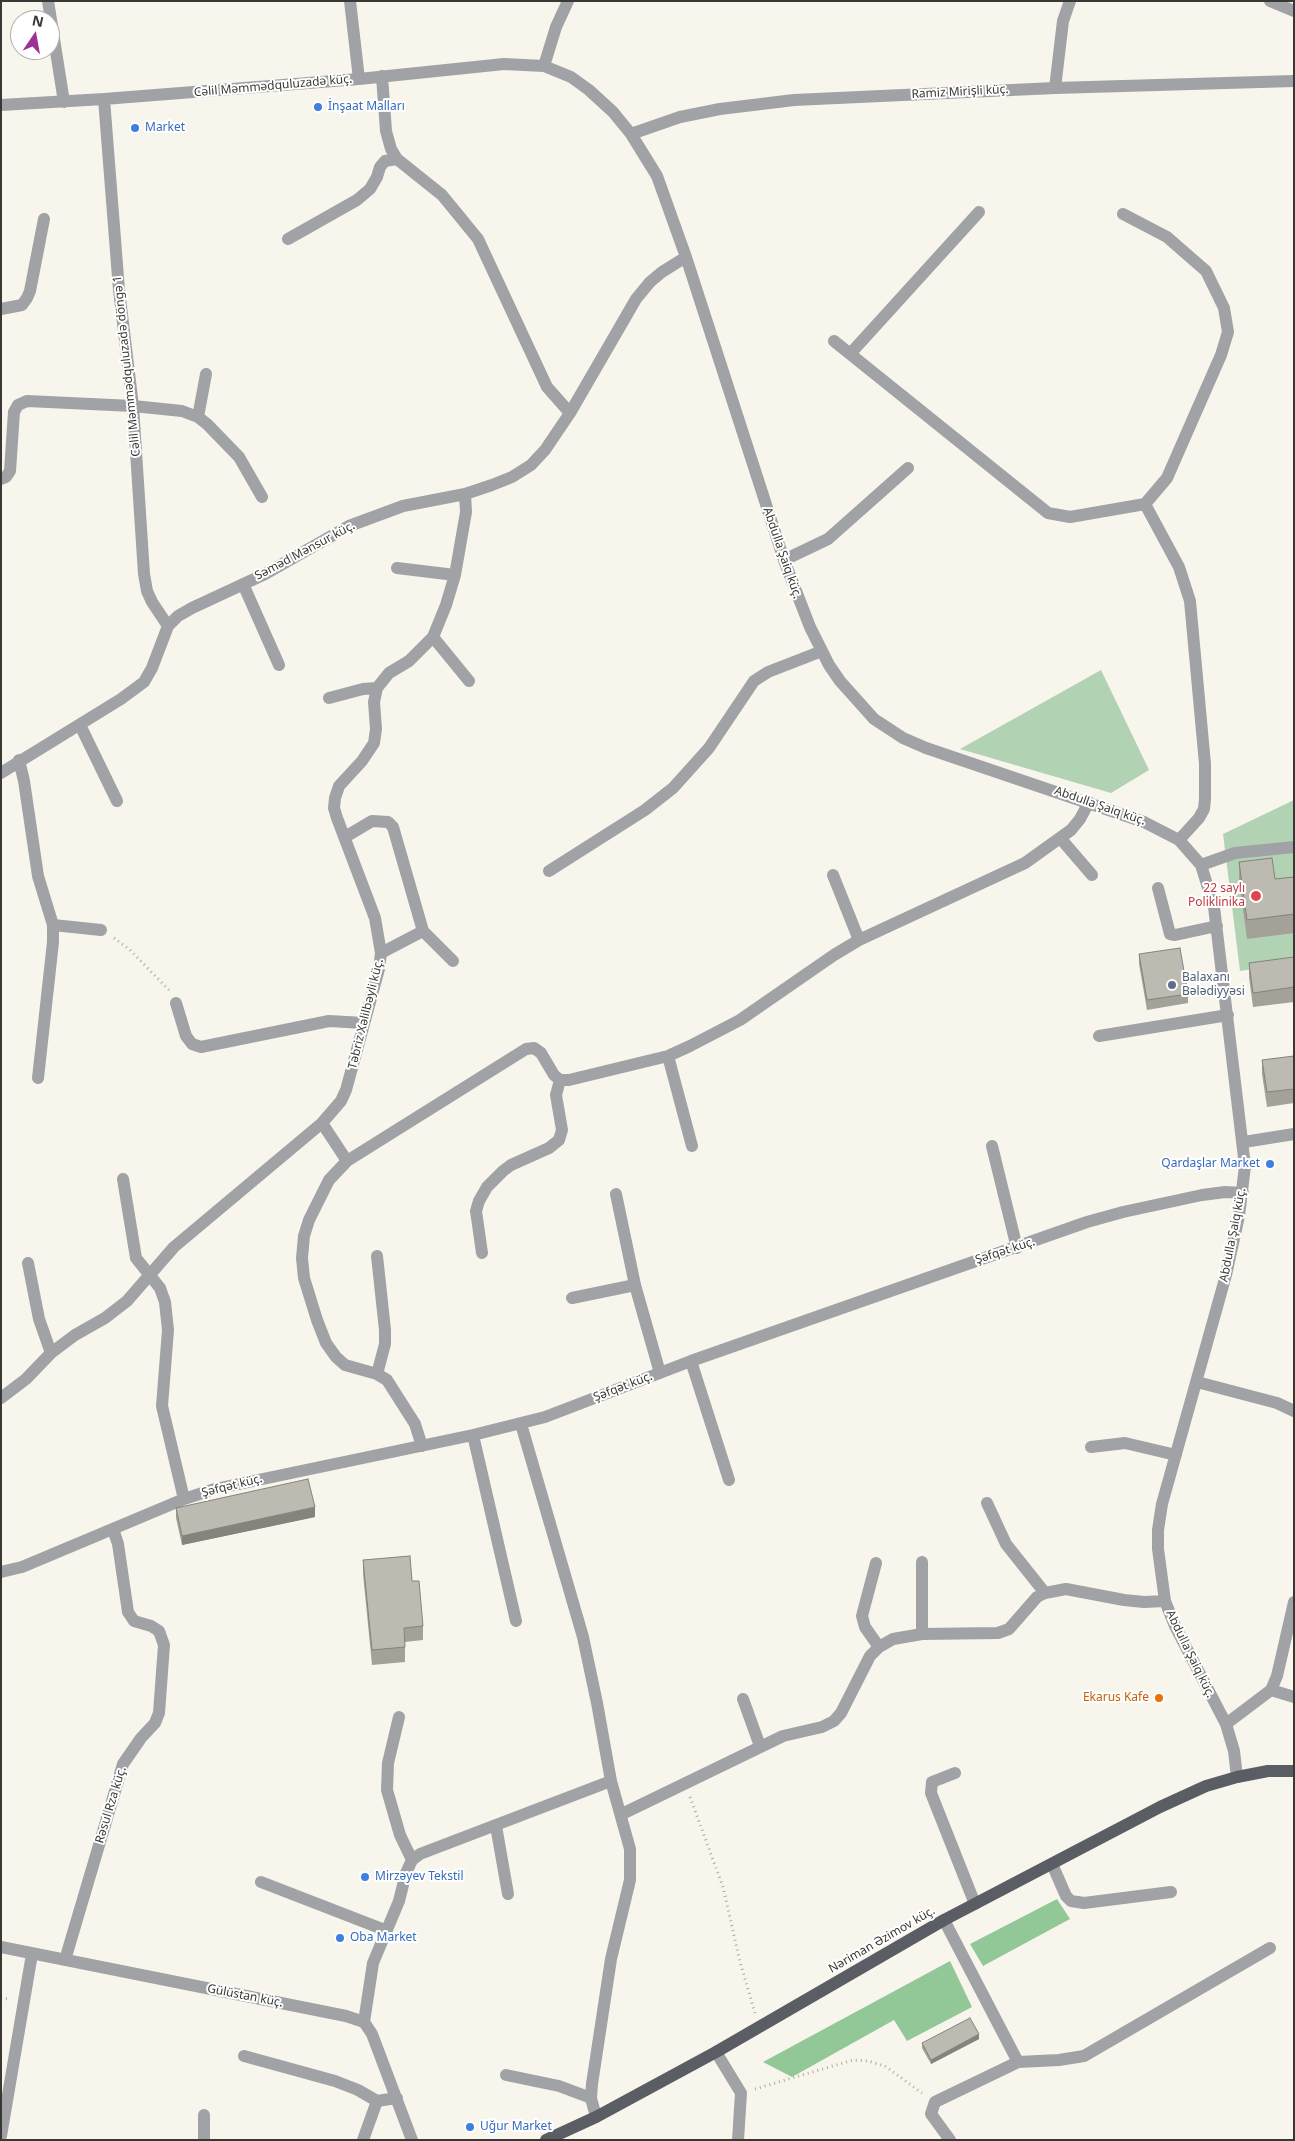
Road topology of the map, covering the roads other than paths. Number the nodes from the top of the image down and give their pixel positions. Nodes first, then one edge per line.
1 (48, 1) edge
2 (350, 1) edge
3 (568, 1) edge
4 (1070, 1) edge
5 (1270, 1) edge
6 (1294, 11) edge
7 (544, 66) junction
8 (382, 76) junction
9 (359, 79) junction
10 (1294, 81) edge
11 (1055, 88) junction
12 (104, 99) junction
13 (64, 102) junction
14 (1, 105) edge
15 (631, 134) junction
16 (396, 159) junction
17 (979, 212) dead end
18 (1123, 214) dead end
19 (44, 219) dead end
20 (288, 238) dead end
21 (686, 257) junction
22 (1, 309) edge
23 (834, 341) dead end
24 (850, 354) junction
25 (206, 374) dead end
26 (133, 406) junction
27 (570, 413) junction
28 (198, 417) junction
29 (908, 468) dead end
30 (1, 479) edge
31 (465, 494) junction
32 (262, 497) dead end
33 (1145, 504) junction
34 (784, 560) junction
35 (397, 568) dead end
36 (455, 575) junction
37 (243, 584) junction
38 (168, 626) junction
39 (433, 637) junction
40 (822, 651) junction
41 (279, 665) dead end
42 (469, 681) dead end
43 (377, 688) junction
44 (329, 698) dead end
45 (80, 725) junction
46 (19, 760) junction
47 (1, 773) edge
48 (117, 801) dead end
49 (1089, 802) junction
50 (345, 837) junction
51 (1061, 838) junction
52 (1179, 840) junction
53 (1294, 847) edge
54 (1201, 865) junction
55 (549, 871) dead end
56 (833, 875) dead end
57 (1092, 875) dead end
58 (1158, 888) dead end
59 (53, 925) junction
60 (1217, 926) junction
61 (100, 930) road end
62 (423, 931) junction
63 (859, 940) junction
64 (381, 953) junction
65 (453, 961) dead end
66 (176, 1003) road end
67 (1228, 1015) junction
68 (364, 1023) junction
69 (1099, 1036) dead end
70 (668, 1056) junction
71 (38, 1078) dead end
72 (560, 1080) junction
73 (322, 1123) junction
74 (1294, 1134) edge
75 (1244, 1142) junction
76 (692, 1146) dead end
77 (992, 1146) dead end
78 (347, 1161) junction
79 (123, 1179) dead end
80 (1243, 1193) junction
81 (616, 1194) dead end
82 (1017, 1248) junction
83 (482, 1253) dead end
84 (377, 1256) dead end
85 (28, 1263) dead end
86 (150, 1275) junction
87 (635, 1286) junction
88 (572, 1298) dead end
89 (51, 1353) junction
90 (691, 1361) junction
91 (660, 1373) junction
92 (377, 1374) junction
93 (1197, 1382) junction
94 (1, 1398) edge
95 (1294, 1410) edge
96 (521, 1424) junction
97 (473, 1435) junction
98 (422, 1446) junction
99 (1091, 1447) dead end
100 (1176, 1455) junction
101 (729, 1480) dead end
102 (184, 1499) junction
103 (986, 1503) dead end
104 (113, 1528) junction
105 (922, 1562) dead end
106 (876, 1563) dead end
107 (1, 1572) edge
108 (1045, 1593) junction
109 (1165, 1601) junction
110 (1294, 1602) edge
111 (516, 1621) dead end
112 (922, 1634) junction
113 (879, 1647) junction
114 (1271, 1690) junction
115 (1294, 1696) edge
116 (743, 1699) dead end
117 (399, 1717) dead end
118 (1226, 1724) junction
119 (760, 1746) junction
120 (1294, 1771) edge
121 (955, 1773) dead end
122 (1237, 1777) junction
123 (611, 1781) junction
124 (622, 1814) junction
125 (496, 1826) junction
126 (412, 1860) junction
127 (1052, 1864) junction
128 (261, 1882) dead end
129 (1171, 1892) dead end
130 (508, 1894) dead end
131 (975, 1904) junction
132 (944, 1920) junction
133 (385, 1930) junction
134 (1, 1947) edge
135 (1270, 1948) dead end
136 (32, 1954) junction
137 (65, 1960) junction
138 (364, 2022) junction
139 (716, 2052) junction
140 (244, 2056) dead end
141 (1018, 2062) junction
142 (506, 2075) dead end
143 (397, 2098) junction
144 (592, 2098) junction
145 (377, 2101) junction
146 (204, 2115) dead end
147 (596, 2117) junction
148 (1, 2136) edge
149 (204, 2140) edge
150 (363, 2140) edge
151 (412, 2140) edge
152 (546, 2140) edge
153 (738, 2140) edge
154 (950, 2140) edge

1 - 13 street
2 - 9 street
3 - 7 street
4 - 11 street
5 - 6 street
7 - 8 street, Cəlil Məmmədquluzadə küç.
7 - 15 street, Abdulla Şaiq küç.
8 - 9 street, Cəlil Məmmədquluzadə küç.
8 - 16 street
9 - 12 street, Cəlil Məmmədquluzadə küç.
10 - 11 street, Ramiz Mirişli küç.
11 - 15 street, Ramiz Mirişli küç.
12 - 13 street, Cəlil Məmmədquluzadə küç.
12 - 26 street, Cəlil Məmmədquluzadə döngə 1
13 - 14 street, Cəlil Məmmədquluzadə küç.
15 - 21 street, Abdulla Şaiq küç.
16 - 20 street
16 - 27 street
17 - 24 street
18 - 33 street
19 - 22 street
21 - 27 street, Səməd Mənsur küç.
21 - 34 street, Abdulla Şaiq küç.
23 - 24 street
24 - 33 street
25 - 28 street
26 - 28 street
26 - 30 street
26 - 38 street, Cəlil Məmmədquluzadə döngə 1
27 - 31 street, Səməd Mənsur küç.
28 - 32 street
29 - 34 street
31 - 36 street
31 - 37 street, Səməd Mənsur küç.
33 - 52 street
34 - 40 street, Abdulla Şaiq küç.
35 - 36 street
36 - 39 street
37 - 38 street, Səməd Mənsur küç.
37 - 41 street
38 - 45 street
39 - 42 street
39 - 43 street
40 - 49 street, Abdulla Şaiq küç.
40 - 55 street
43 - 44 street
43 - 50 street, Təbriz Xəlilbəyli küç.
45 - 46 street
45 - 48 street
46 - 47 street
46 - 59 street
49 - 51 street
49 - 52 street, Abdulla Şaiq küç.
50 - 62 street
50 - 64 street, Təbriz Xəlilbəyli küç.
51 - 57 street
51 - 63 street
52 - 54 street, Abdulla Şaiq küç.
53 - 54 street
54 - 60 street, Abdulla Şaiq küç.
56 - 63 street
58 - 60 street
59 - 61 street
59 - 71 street
60 - 67 street, Abdulla Şaiq küç.
62 - 64 street
62 - 65 street
63 - 70 street
64 - 68 street, Təbriz Xəlilbəyli küç.
66 - 68 street
67 - 69 street
67 - 75 street, Abdulla Şaiq küç.
68 - 73 street, Təbriz Xəlilbəyli küç.
70 - 72 street
70 - 76 street
72 - 78 street
72 - 83 street
73 - 78 street
73 - 86 street, Təbriz Xəlilbəyli küç.
74 - 75 street
75 - 80 street, Abdulla Şaiq küç.
77 - 82 street
78 - 92 street
79 - 86 street
80 - 82 street, Şəfqət küç.
80 - 93 street, Abdulla Şaiq küç.
81 - 87 street
82 - 90 street, Şəfqət küç.
84 - 92 street
85 - 89 street
86 - 89 street, Təbriz Xəlilbəyli küç.
86 - 102 street
87 - 88 street
87 - 91 street
89 - 94 street, Təbriz Xəlilbəyli küç.
90 - 91 street, Şəfqət küç.
90 - 101 street
91 - 96 street, Şəfqət küç.
92 - 98 street
93 - 95 street
93 - 100 street, Abdulla Şaiq küç.
96 - 97 street, Şəfqət küç.
96 - 123 street
97 - 98 street, Şəfqət küç.
97 - 111 street
98 - 102 street, Şəfqət küç.
99 - 100 street
100 - 109 street, Abdulla Şaiq küç.
102 - 104 street, Şəfqət küç.
103 - 108 street
104 - 107 street, Şəfqət küç.
104 - 137 street, Rəsul Rza küç.
105 - 112 street
106 - 113 street
108 - 109 street
108 - 112 street
109 - 118 street, Abdulla Şaiq küç.
110 - 114 street
112 - 113 street
113 - 119 street
114 - 115 street
114 - 118 street
116 - 119 street
117 - 126 street
118 - 122 street, Abdulla Şaiq küç.
119 - 124 street
120 - 122 main road, Nəriman Əzimov küç.
121 - 131 street
122 - 127 main road, Nəriman Əzimov küç.
123 - 124 street
123 - 125 street
124 - 144 street
125 - 126 street
125 - 130 street
126 - 133 street
127 - 129 street
127 - 131 main road, Nəriman Əzimov küç.
128 - 133 street
131 - 132 main road, Nəriman Əzimov küç.
132 - 139 main road, Nəriman Əzimov küç.
132 - 141 street
133 - 138 street
134 - 136 street, Gülüstan küç.
135 - 141 street
136 - 137 street, Gülüstan küç.
136 - 148 street
137 - 138 street, Gülüstan küç.
138 - 143 street
139 - 147 main road, Nəriman Əzimov küç.
139 - 153 street
140 - 145 street
141 - 154 street
142 - 144 street
143 - 145 street
143 - 151 street
144 - 147 street
145 - 150 street
146 - 149 street
147 - 152 main road, Nəriman Əzimov küç.

